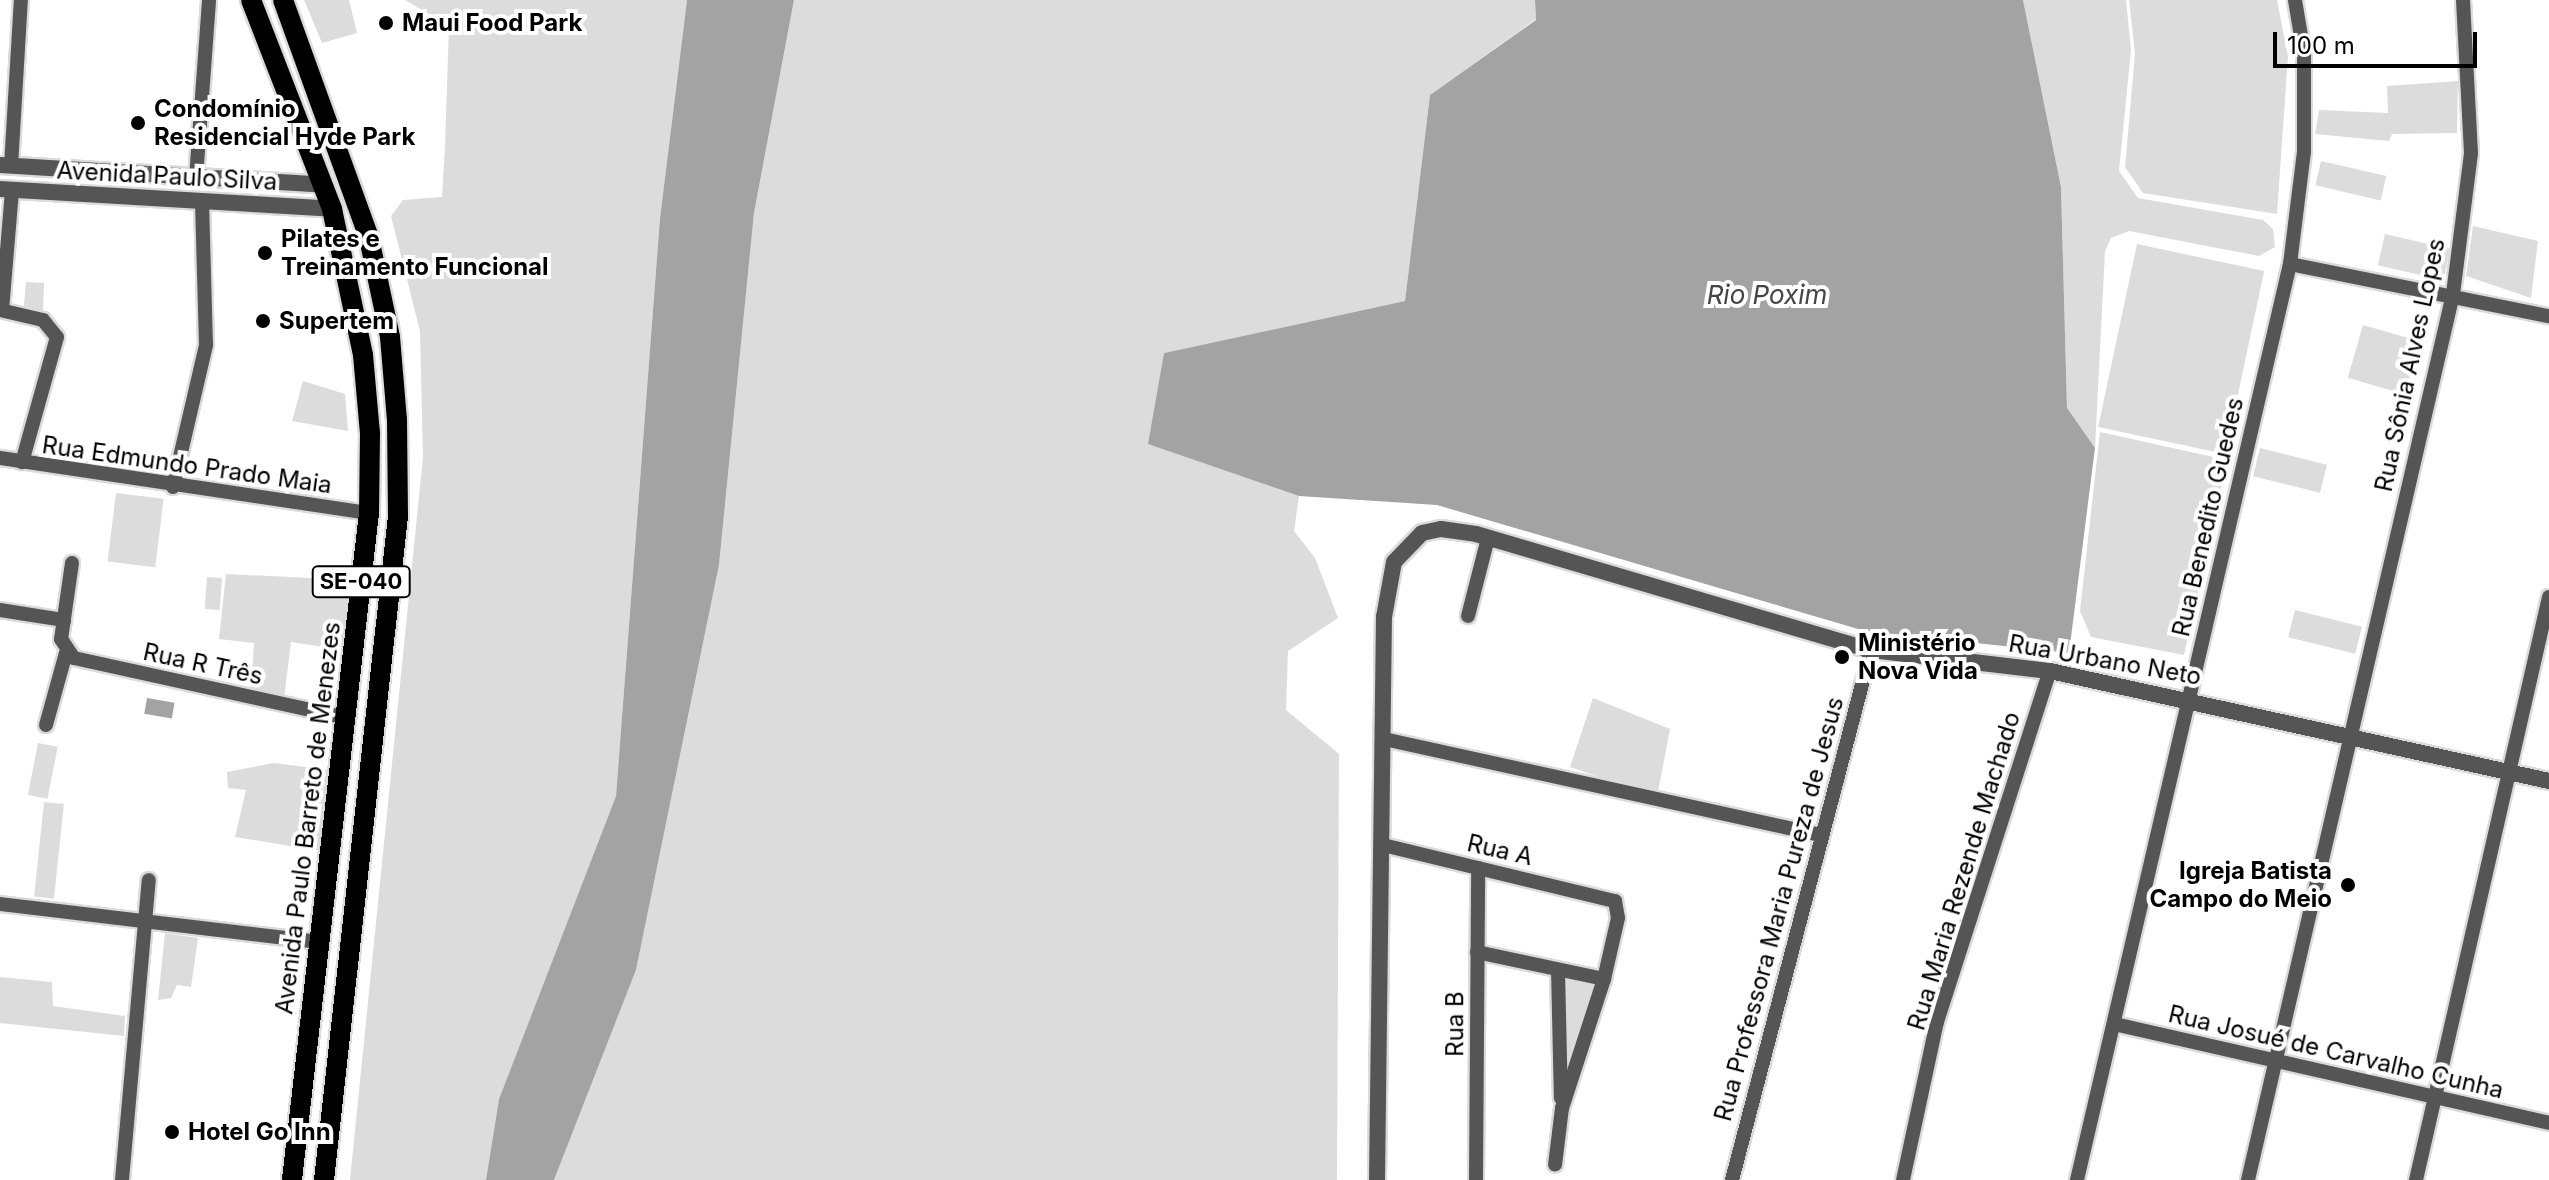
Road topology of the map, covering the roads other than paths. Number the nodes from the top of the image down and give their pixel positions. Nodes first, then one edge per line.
1 (21, 0) edge
2 (209, 0) edge
3 (251, 0) edge
4 (283, 0) edge
5 (2295, 0) edge
6 (2463, 0) edge
7 (5, 166) edge
8 (55, 169) junction
9 (196, 178) junction
10 (266, 182) junction
11 (324, 185) junction
12 (6, 190) edge
13 (55, 193) junction
14 (202, 203) junction
15 (269, 206) junction
16 (332, 209) junction
17 (2290, 264) junction
18 (2453, 294) junction
19 (1, 310) edge
20 (2549, 316) edge
21 (0, 458) edge
22 (22, 462) junction
23 (173, 487) junction
24 (369, 513) junction
25 (1488, 538) junction
26 (72, 563) dead end
27 (2549, 597) edge
28 (0, 610) edge
29 (1468, 616) dead end
30 (64, 620) junction
31 (64, 646) junction
32 (1871, 650) junction
33 (2050, 671) junction
34 (2188, 699) junction
35 (347, 718) junction
36 (46, 725) dead end
37 (2350, 735) junction
38 (1384, 739) junction
39 (2509, 772) junction
40 (2549, 781) edge
41 (1819, 835) junction
42 (1383, 845) junction
43 (1478, 868) junction
44 (149, 880) dead end
45 (0, 904) edge
46 (146, 922) junction
47 (321, 942) junction
48 (1477, 952) junction
49 (1558, 970) junction
50 (1604, 979) junction
51 (2114, 1024) junction
52 (2275, 1059) junction
53 (2436, 1097) junction
54 (1562, 1108) junction
55 (2549, 1123) edge
56 (1555, 1165) dead end
57 (122, 1180) edge
58 (292, 1180) edge
59 (324, 1180) edge
60 (1377, 1180) edge
61 (1476, 1180) edge
62 (1732, 1180) edge
63 (1903, 1180) edge
64 (2077, 1180) edge
65 (2248, 1180) edge
66 (2416, 1180) edge

1 - 7 street
2 - 9 street
3 - 11 main road, Avenida Paulo Barreto de Menezes / SE-040
4 - 59 main road, SE-040
5 - 17 street, Rua Benedito Guedes
6 - 18 street, Rua Sônia Alves Lopes
7 - 8 street, Avenida Paulo Silva
8 - 9 street, Avenida Paulo Silva
8 - 13 street
9 - 10 street, Avenida Paulo Silva
10 - 11 street, Avenida Paulo Silva
10 - 15 street
11 - 16 main road, Avenida Paulo Barreto de Menezes / SE-040
12 - 13 street, Avenida Paulo Silva
12 - 19 street
13 - 14 street, Avenida Paulo Silva
14 - 15 street, Avenida Paulo Silva
14 - 23 street
15 - 16 street, Avenida Paulo Silva
16 - 24 main road, Avenida Paulo Barreto de Menezes / SE-040
17 - 18 street
17 - 34 street, Rua Benedito Guedes
18 - 20 street
18 - 37 street, Rua Sônia Alves Lopes
19 - 22 street
21 - 22 street, Rua Edmundo Prado Maia
22 - 23 street, Rua Edmundo Prado Maia
23 - 24 street, Rua Edmundo Prado Maia
24 - 35 main road, Avenida Paulo Barreto de Menezes / SE-040
25 - 29 street
25 - 32 street, Rua Urbano Neto
25 - 38 street, Rua Urbano Neto
26 - 30 street
27 - 39 street
28 - 30 street
30 - 31 street
31 - 35 street, Rua R Três
31 - 36 street
32 - 33 street, Rua Urbano Neto
32 - 41 street, Rua Professora Maria Pureza de Jesus
33 - 34 street, Rua Urbano Neto
33 - 63 street, Rua Maria Rezende Machado
34 - 37 street, Rua Urbano Neto
34 - 51 street, Rua Benedito Guedes
35 - 47 main road, Avenida Paulo Barreto de Menezes / SE-040
37 - 39 street, Rua Urbano Neto
37 - 52 street, Rua Sônia Alves Lopes
38 - 41 street
38 - 42 street
39 - 40 street, Rua Urbano Neto
39 - 53 street
41 - 62 street, Rua Professora Maria Pureza de Jesus
42 - 43 street, Rua A
42 - 60 street
43 - 48 street, Rua B
43 - 50 street, Rua A
44 - 46 street
45 - 46 street
46 - 47 street
46 - 57 street
47 - 58 main road, Avenida Paulo Barreto de Menezes / SE-040
48 - 49 street
48 - 61 street, Rua B
49 - 50 street
49 - 54 street
50 - 54 street
51 - 52 street, Rua Josué de Carvalho Cunha
51 - 64 street, Rua Benedito Guedes
52 - 53 street, Rua Josué de Carvalho Cunha
52 - 65 street, Rua Sônia Alves Lopes
53 - 55 street, Rua Josué de Carvalho Cunha
53 - 66 street
54 - 56 street

